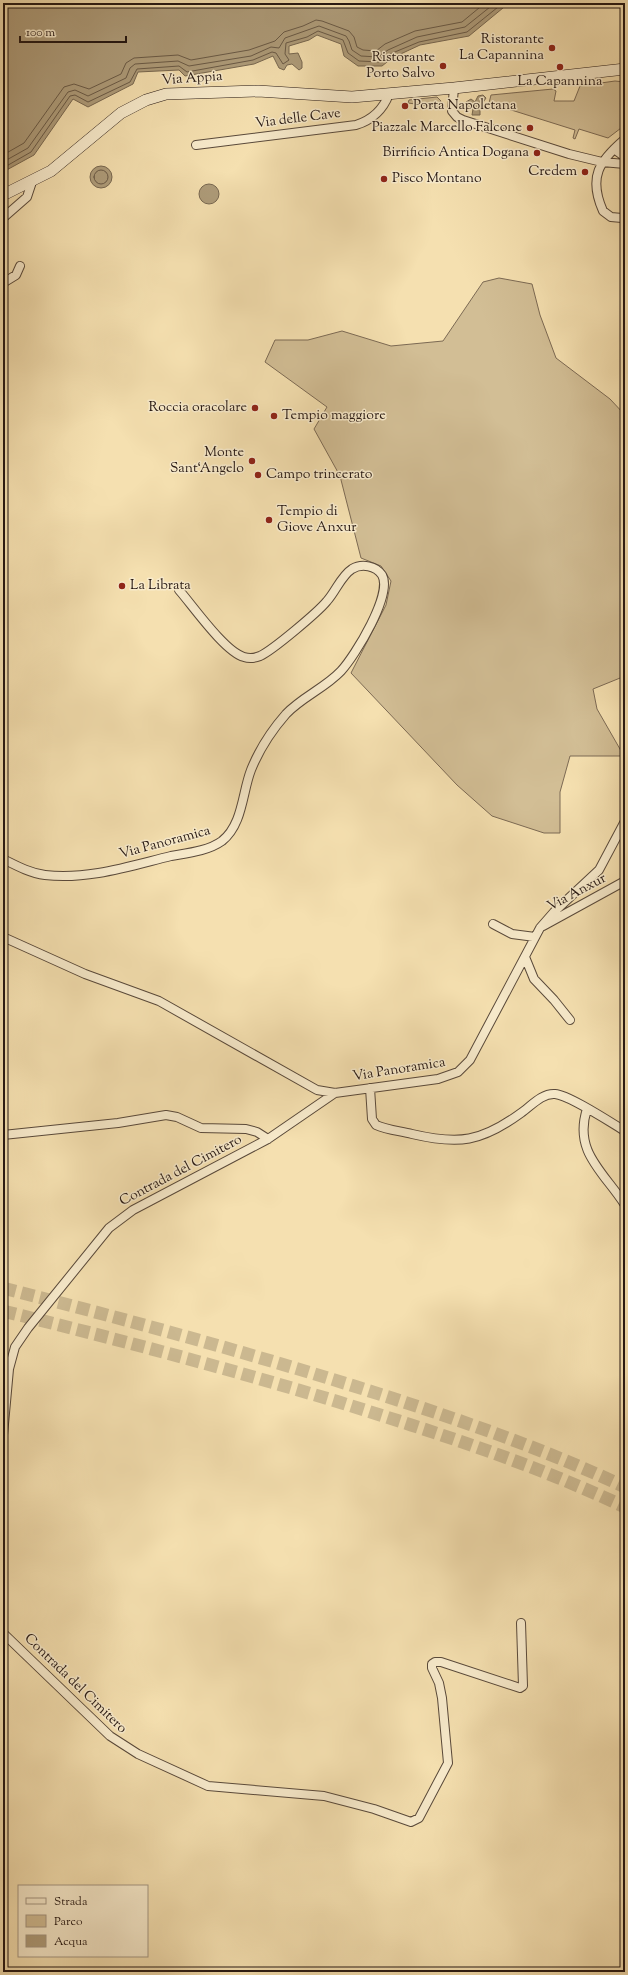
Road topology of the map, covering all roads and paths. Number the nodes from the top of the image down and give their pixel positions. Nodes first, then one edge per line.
1 (625, 69) edge
2 (454, 88) junction
3 (389, 94) junction
4 (625, 139) edge
5 (196, 145) dead end
6 (614, 148) junction
7 (625, 157) edge
8 (602, 162) junction
9 (625, 164) edge
10 (32, 182) junction
11 (3, 195) edge
12 (3, 218) edge
13 (622, 218) dead end
14 (20, 266) dead end
15 (3, 283) edge
16 (179, 590) dead end
17 (625, 821) edge
18 (3, 860) edge
19 (625, 881) edge
20 (493, 924) dead end
21 (540, 928) junction
22 (3, 937) edge
23 (535, 937) junction
24 (525, 957) junction
25 (570, 1020) dead end
26 (370, 1088) junction
27 (335, 1093) junction
28 (587, 1109) junction
29 (625, 1131) edge
30 (3, 1135) edge
31 (268, 1139) junction
32 (625, 1205) edge
33 (3, 1435) edge
34 (521, 1623) dead end
35 (3, 1633) edge

1 - 2 main road, Via Appia
2 - 3 main road, Via Appia
2 - 8 street
3 - 5 street, Via delle Cave
3 - 10 main road, Via Appia
4 - 6 street
6 - 7 street
6 - 8 street
8 - 9 street
8 - 13 street
10 - 11 main road, Via Appia
10 - 12 street
14 - 15 street
16 - 18 street, Via Panoramica
17 - 21 street, Via Panoramica
19 - 21 street, Via Anxur
20 - 23 street
21 - 23 street, Via Panoramica
22 - 27 street, Via Panoramica
23 - 24 street, Via Panoramica
24 - 25 street
24 - 26 street, Via Panoramica
26 - 27 street, Via Panoramica
26 - 28 street
27 - 31 street, Contrada del Cimitero
28 - 29 street
28 - 32 street
30 - 31 street
31 - 33 street, Contrada del Cimitero
34 - 35 street, Contrada del Cimitero

